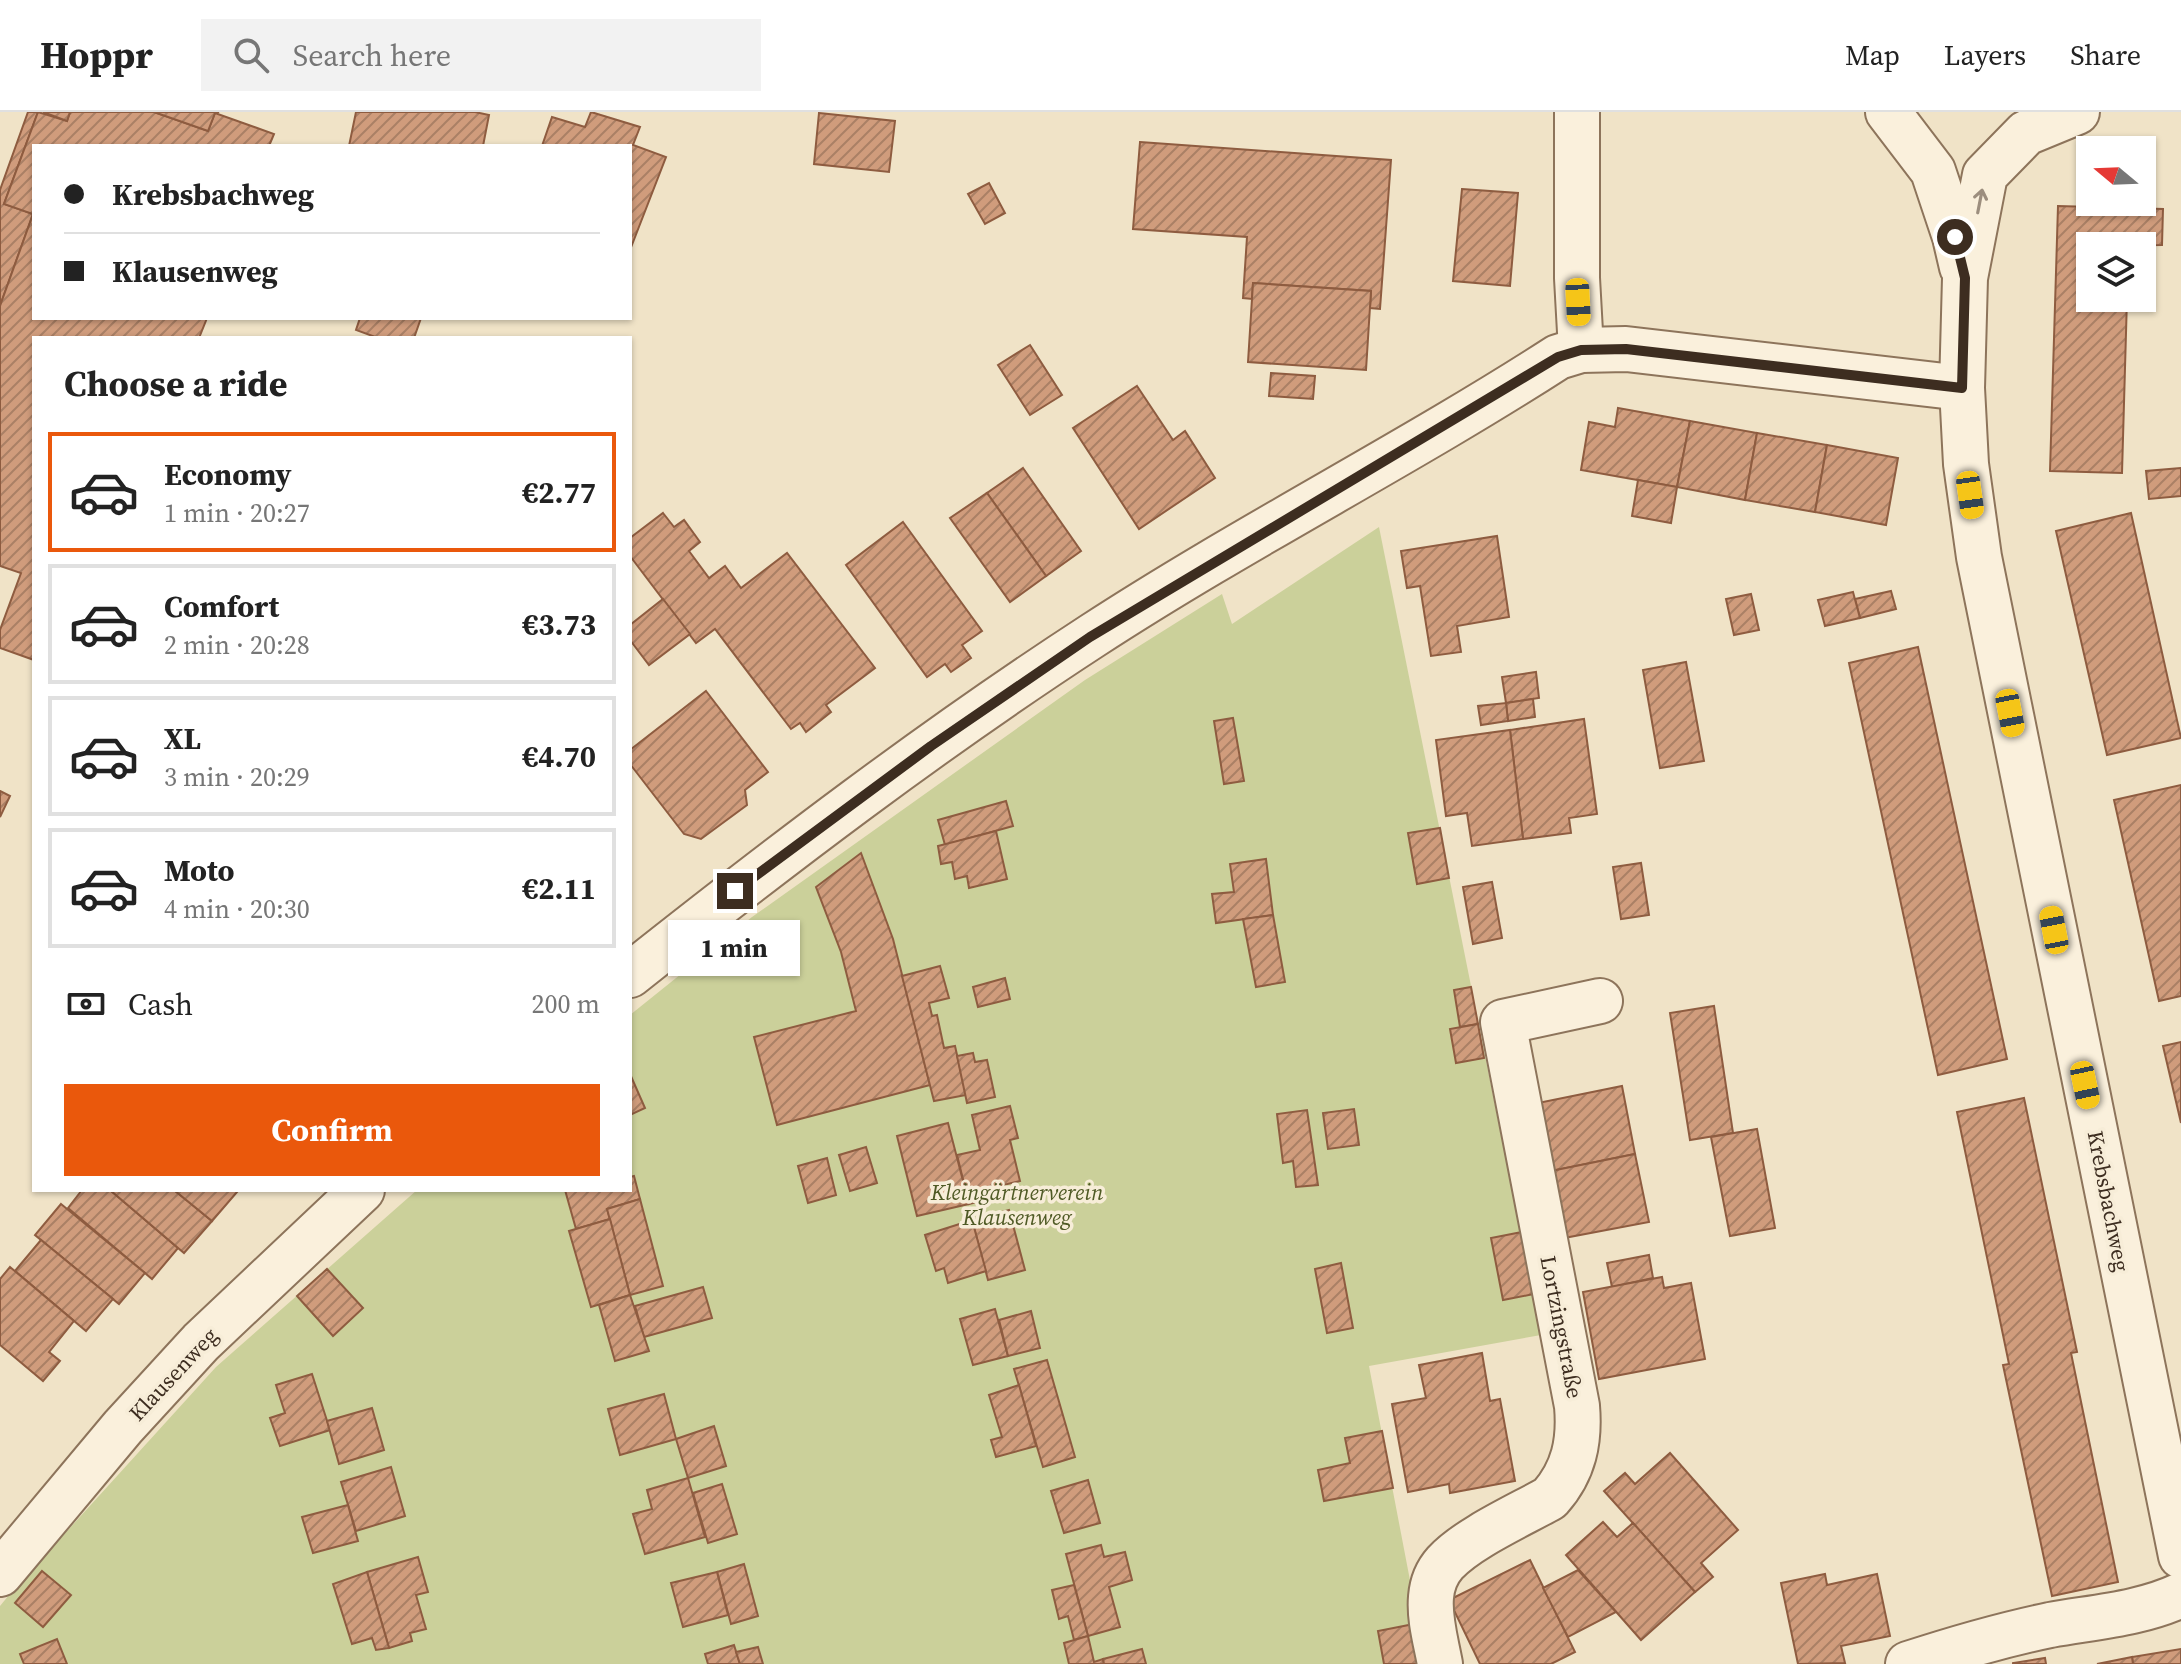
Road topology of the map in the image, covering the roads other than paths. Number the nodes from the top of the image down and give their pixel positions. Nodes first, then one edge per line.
1 (1577, 112) edge
2 (1888, 112) edge
3 (2077, 112) edge
4 (1965, 278) junction
5 (1581, 350) junction
6 (1962, 388) junction
7 (632, 973) edge
8 (1600, 1001) dead end
9 (360, 1192) edge
10 (2181, 1556) edge
11 (0, 1574) edge
12 (2181, 1595) edge
13 (1440, 1664) edge
14 (1908, 1664) edge

1 - 5 street
2 - 4 street, Krebsbachweg
4 -> 3 street, Krebsbachweg
4 - 6 street, Krebsbachweg
5 - 6 street
5 - 7 street
6 - 10 street, Krebsbachweg
8 - 13 street, Lortzingstraße
9 - 11 street, Klausenweg
12 - 14 street

